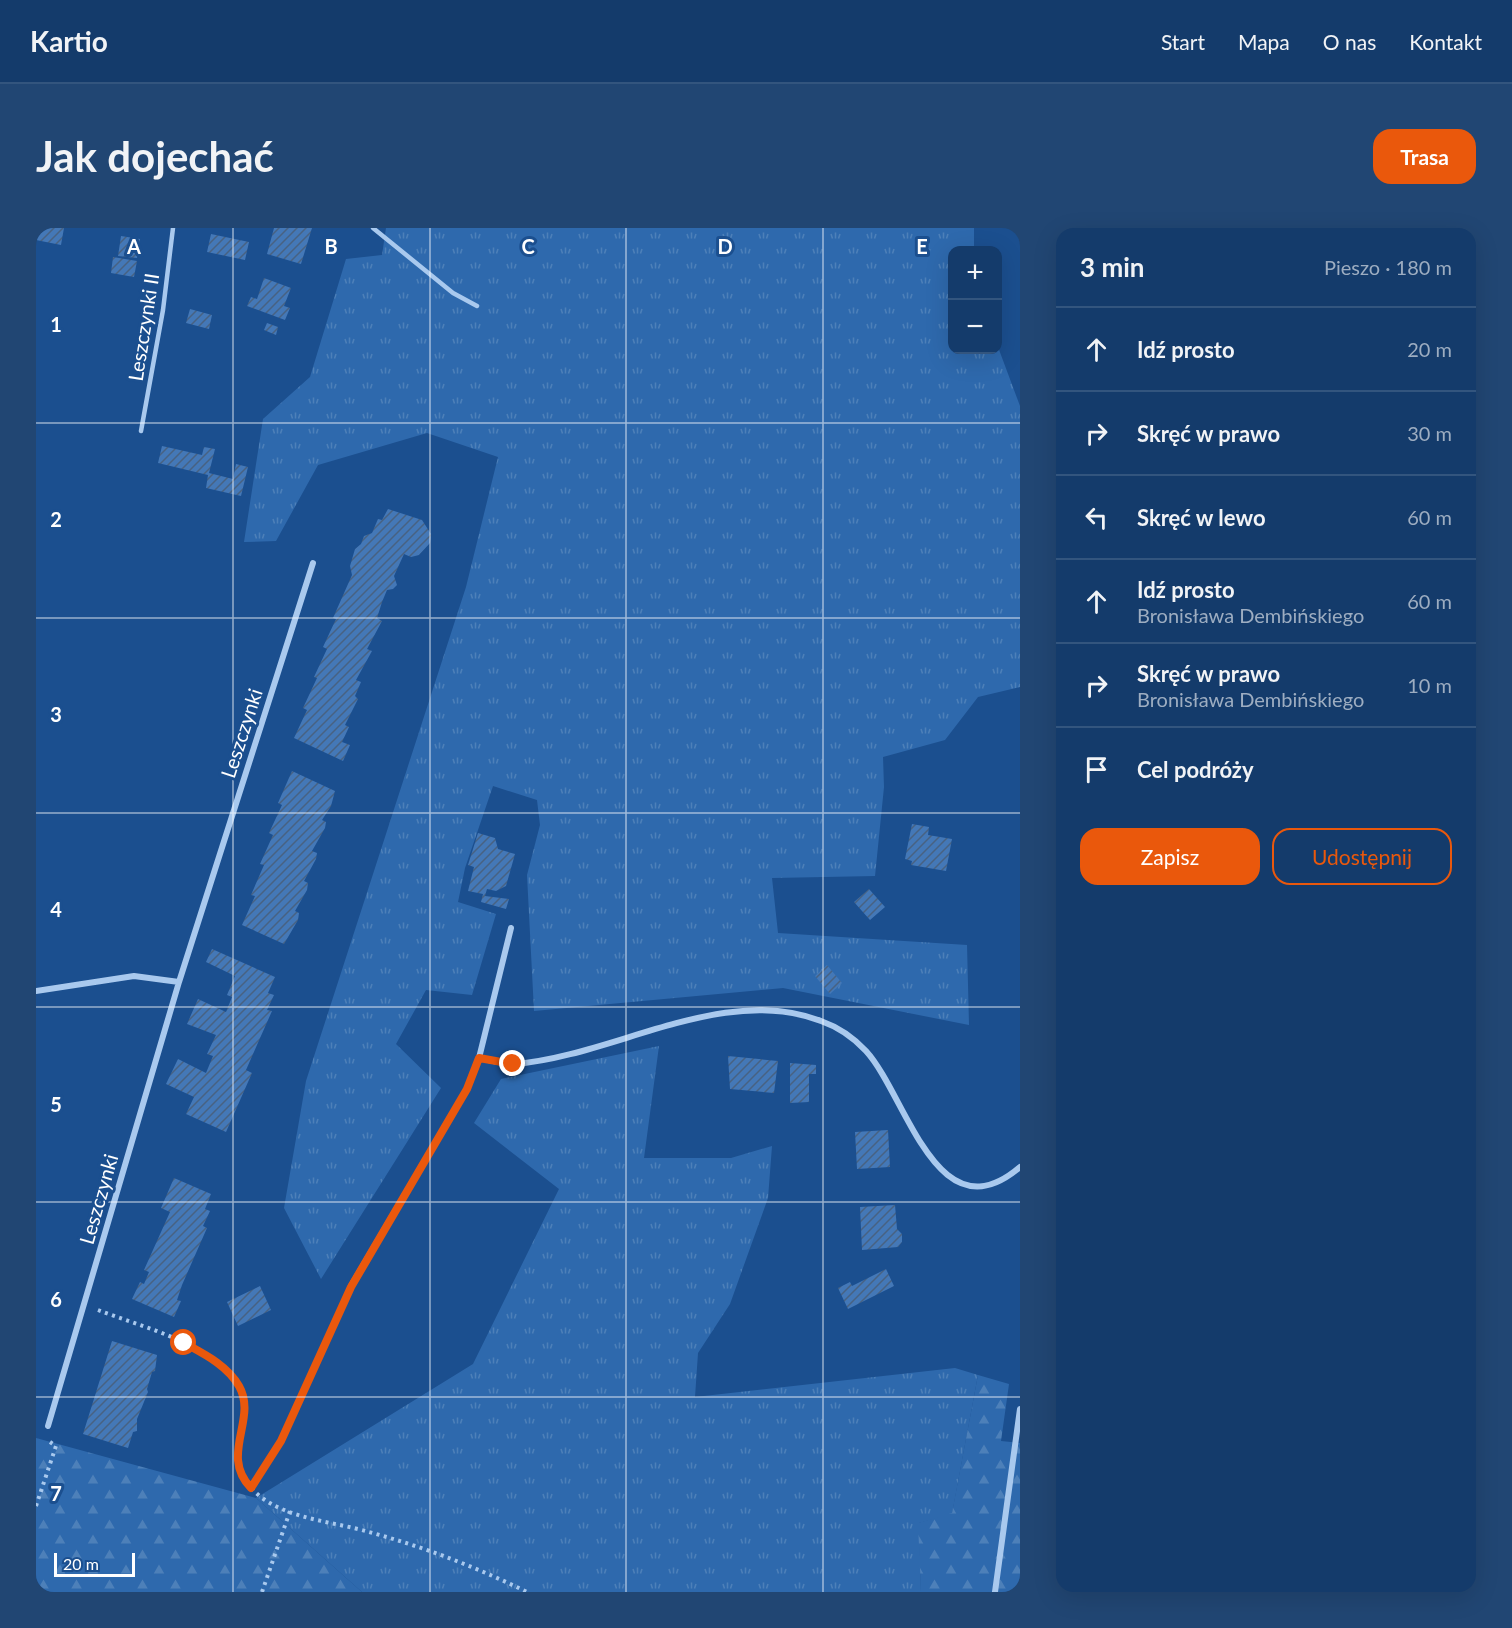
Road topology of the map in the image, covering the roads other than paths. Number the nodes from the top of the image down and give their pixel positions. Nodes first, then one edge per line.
1 (173, 228) edge
2 (373, 228) edge
3 (477, 306) dead end
4 (141, 431) dead end
5 (313, 563) dead end
6 (511, 928) dead end
7 (179, 982) junction
8 (36, 991) edge
9 (479, 1058) junction
10 (1020, 1167) edge
11 (351, 1287) road end
12 (1020, 1409) edge
13 (48, 1426) road end
14 (995, 1592) edge

1 - 4 lane, Leszczynki II
2 - 3 lane
5 - 7 street, Leszczynki
6 - 9 street
7 - 8 street
7 - 13 street, Leszczynki
9 - 10 street
9 - 11 street
12 - 14 street

